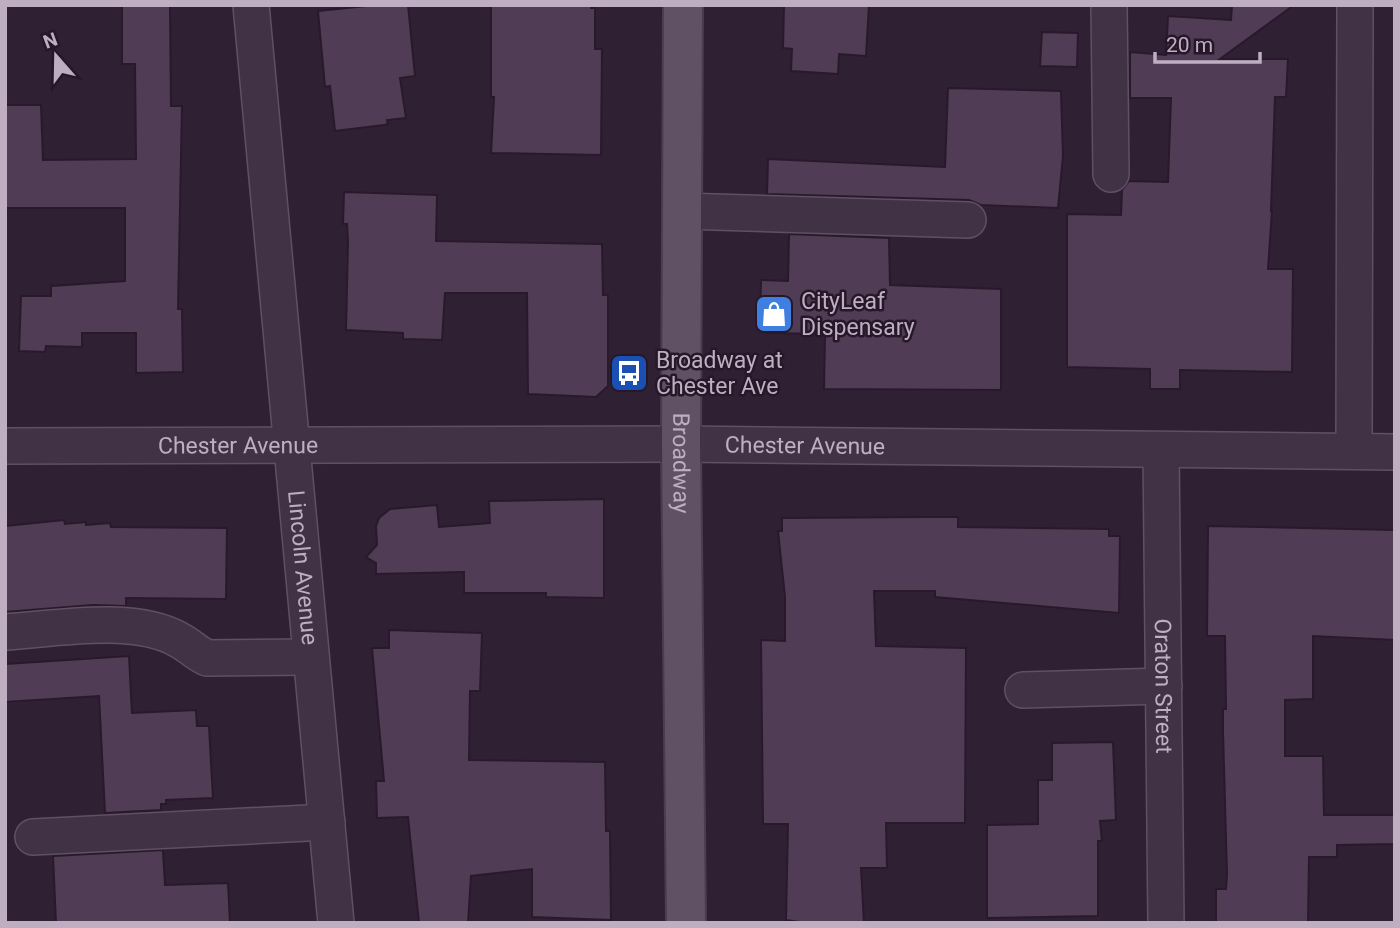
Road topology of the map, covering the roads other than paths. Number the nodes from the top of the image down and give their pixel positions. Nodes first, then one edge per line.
1 (251, 5) edge
2 (683, 5) edge
3 (1109, 5) edge
4 (1355, 5) edge
5 (1111, 174) dead end
6 (682, 211) junction
7 (968, 220) dead end
8 (681, 444) junction
9 (5, 446) edge
10 (292, 446) junction
11 (1161, 450) junction
12 (1354, 451) junction
13 (1395, 452) edge
14 (5, 632) edge
15 (311, 657) junction
16 (1164, 685) junction
17 (1023, 690) dead end
18 (327, 822) junction
19 (33, 837) dead end
20 (336, 923) edge
21 (686, 923) edge
22 (1166, 923) edge

1 - 10 street, Lincoln Avenue
2 - 6 main road, Broadway
3 - 5 street
4 - 12 street
6 - 7 street
6 - 8 main road, Broadway
8 - 10 street, Chester Avenue
8 - 11 street, Chester Avenue
8 - 21 main road, Broadway
9 - 10 street, Chester Avenue
10 - 15 street, Lincoln Avenue
11 - 12 street, Chester Avenue
11 - 16 street, Oraton Street
12 - 13 street, Chester Avenue
14 - 15 street
15 - 18 street, Lincoln Avenue
16 - 17 street
16 - 22 street, Oraton Street
18 - 19 street
18 - 20 street, Lincoln Avenue

